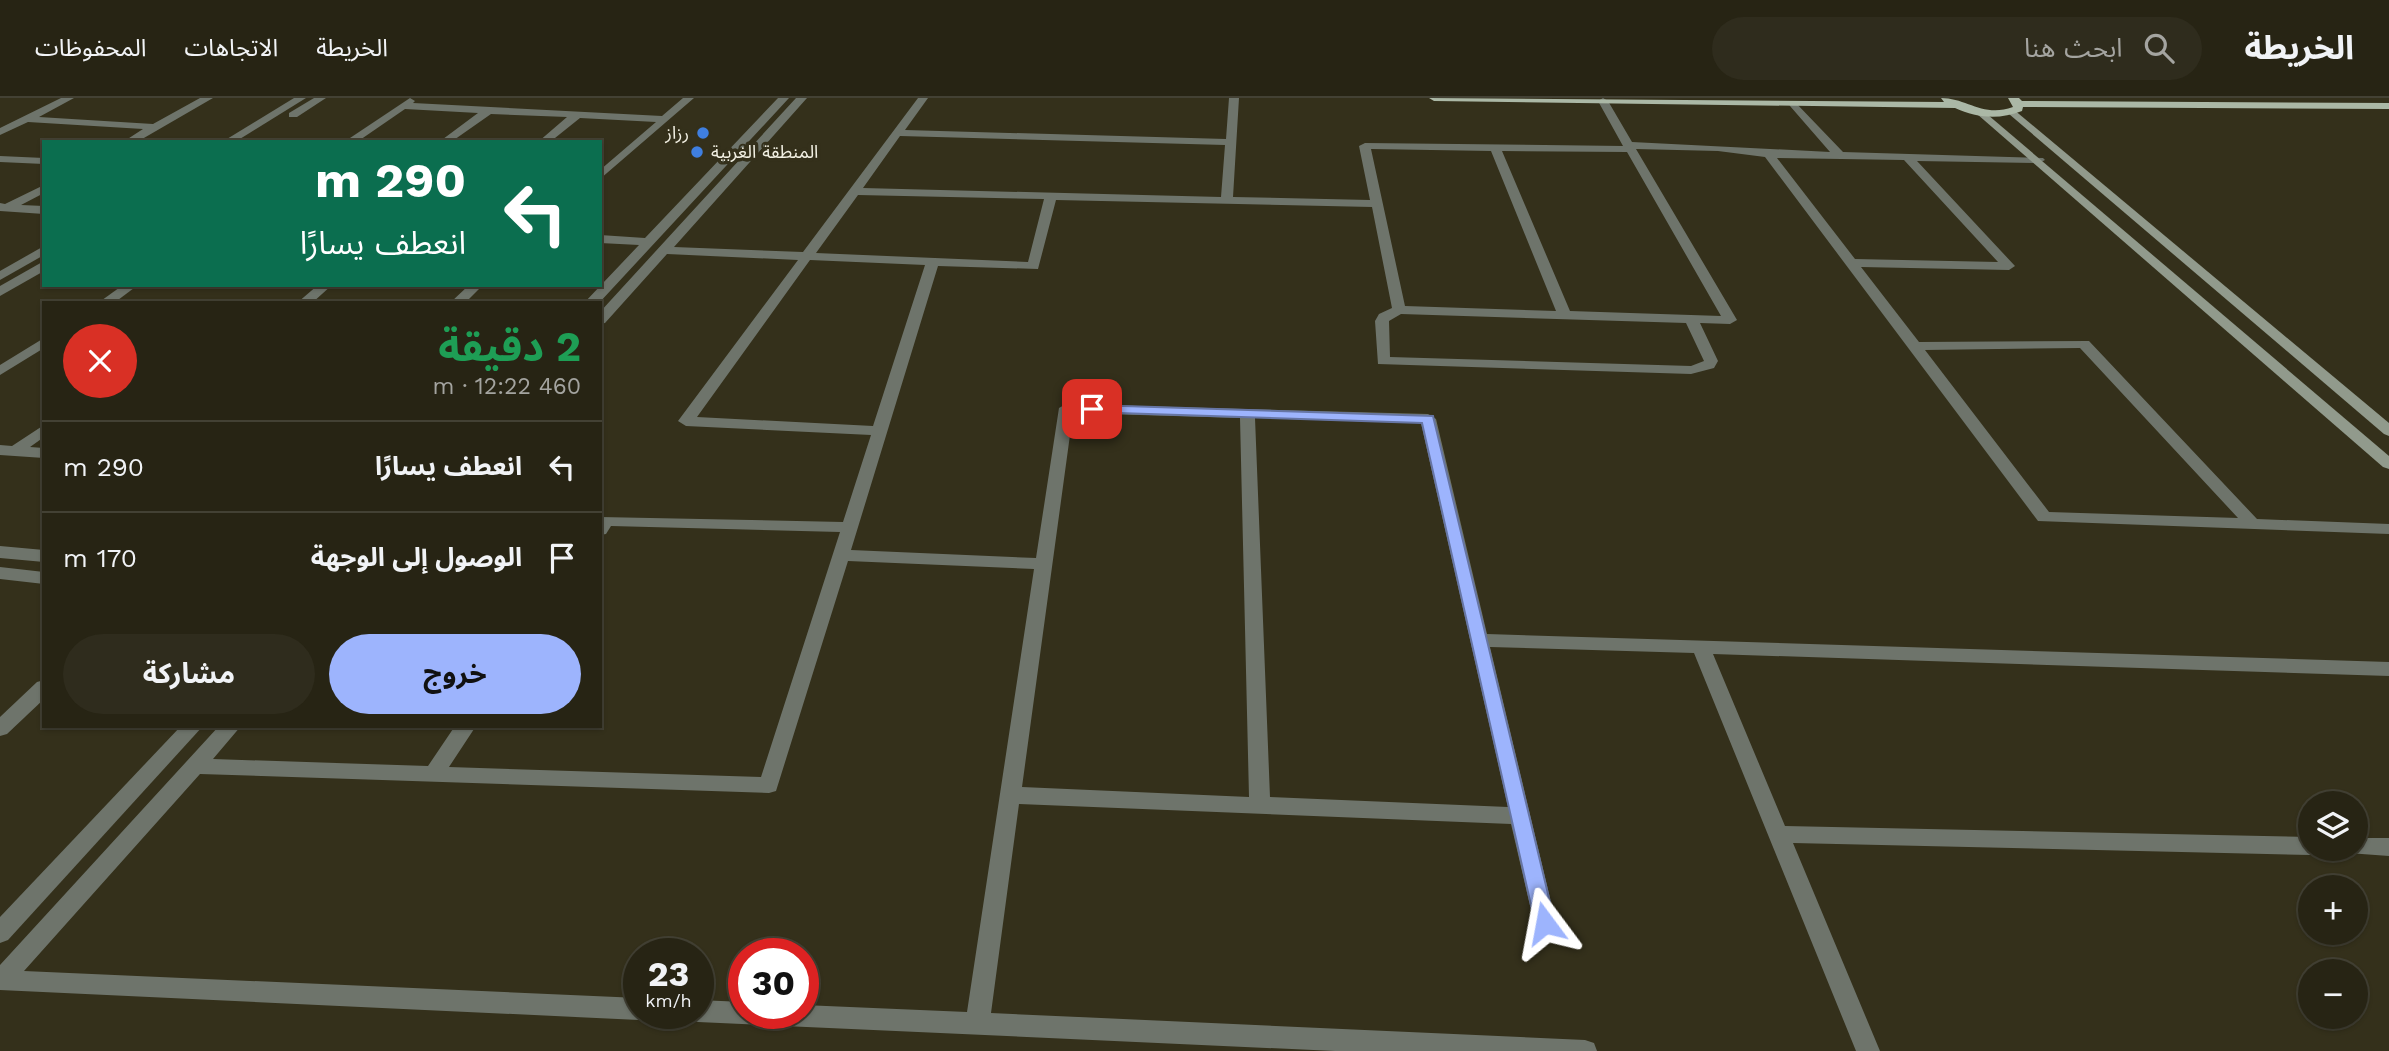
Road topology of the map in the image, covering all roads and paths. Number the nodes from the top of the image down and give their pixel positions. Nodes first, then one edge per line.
1 (69, 98) edge
2 (208, 98) edge
3 (301, 98) edge
4 (321, 98) edge
5 (415, 98) edge
6 (689, 98) edge
7 (784, 98) edge
8 (802, 98) edge
9 (923, 98) edge
10 (1234, 98) edge
11 (1434, 98) edge
12 (1950, 101) edge
13 (1603, 102) junction
14 (1794, 104) junction
15 (2015, 105) edge
16 (403, 106) junction
17 (2389, 106) edge
18 (489, 110) junction
19 (1981, 112) junction
20 (577, 115) junction
21 (26, 119) junction
22 (664, 119) junction
23 (156, 127) junction
24 (2, 130) edge
25 (897, 133) junction
26 (132, 140) edge
27 (230, 140) edge
28 (251, 140) edge
29 (352, 140) edge
30 (447, 140) edge
31 (546, 140) edge
32 (1231, 142) junction
33 (1495, 147) junction
34 (1630, 147) junction
35 (1769, 154) junction
36 (1840, 156) junction
37 (1908, 158) junction
38 (0, 159) edge
39 (2039, 160) junction
40 (42, 161) edge
41 (602, 174) edge
42 (42, 189) edge
43 (854, 191) junction
44 (1051, 196) junction
45 (1227, 200) junction
46 (1379, 204) junction
47 (4, 207) edge
48 (42, 210) edge
49 (602, 239) edge
50 (648, 242) junction
51 (663, 250) junction
52 (42, 251) edge
53 (808, 255) junction
54 (933, 260) junction
55 (1854, 263) junction
56 (20, 265) junction
57 (38, 269) edge
58 (1, 272) edge
59 (129, 287) edge
60 (324, 287) edge
61 (475, 287) edge
62 (602, 287) edge
63 (606, 287) junction
64 (0, 292) edge
65 (108, 301) edge
66 (306, 301) edge
67 (459, 301) edge
68 (593, 301) edge
69 (1399, 310) junction
70 (1564, 314) junction
71 (602, 318) edge
72 (1691, 318) junction
73 (42, 343) edge
74 (1916, 346) junction
75 (0, 371) edge
76 (1247, 414) junction
77 (42, 431) edge
78 (880, 431) junction
79 (2389, 431) edge
80 (8, 450) edge
81 (42, 453) edge
82 (2389, 464) edge
83 (2252, 524) junction
84 (602, 527) edge
85 (850, 527) junction
86 (2389, 528) edge
87 (0, 552) edge
88 (842, 555) junction
89 (42, 556) edge
90 (1044, 564) junction
91 (0, 573) edge
92 (42, 578) edge
93 (1481, 640) junction
94 (1700, 647) junction
95 (2389, 669) edge
96 (42, 690) edge
97 (0, 705) edge
98 (23, 707) junction
99 (191, 728) edge
100 (229, 728) edge
101 (465, 728) edge
102 (0, 729) edge
103 (195, 766) junction
104 (433, 774) junction
105 (1010, 795) junction
106 (1260, 805) junction
107 (1521, 816) junction
108 (1778, 834) junction
109 (2298, 846) edge
110 (2368, 847) edge
111 (2389, 847) edge
112 (1545, 923) dead end
113 (0, 933) edge
114 (0, 980) edge
115 (623, 1008) edge
116 (714, 1012) edge
117 (977, 1024) junction
118 (1585, 1051) edge
119 (1868, 1051) edge

1 - 21 street
2 - 23 street
3 - 27 street
4 - 28 street
5 - 16 street
6 - 22 street
7 - 50 street
8 - 51 street
9 - 25 street
10 - 32 street
11 - 13 main road
12 - 14 main road
12 - 19 main road
13 - 14 main road
13 - 34 street
14 - 36 street
15 - 17 main road
15 - 19 main road
15 - 79 main road
16 - 18 street
16 - 29 street
18 - 20 street
18 - 30 street
19 - 39 main road
20 - 22 street
20 - 31 street
21 - 23 street
21 - 24 street
22 - 41 street
23 - 26 street
25 - 32 street
25 - 43 street
32 - 45 street
33 - 34 street
33 - 46 street
33 - 70 street
34 - 35 street
34 - 72 street
35 - 36 street
35 - 55 street
36 - 37 street
37 - 39 street
37 - 55 street
38 - 40 street
39 - 82 main road
42 - 47 street
43 - 44 street
43 - 53 street
44 - 45 street
44 - 54 street
45 - 46 street
46 - 69 street
47 - 48 street
49 - 50 street
50 - 63 street
51 - 53 street
51 - 71 street
52 - 56 street
53 - 54 street
53 - 78 street
54 - 78 street
55 - 74 street
56 - 57 street
56 - 58 street
57 - 58 street
57 - 64 street
59 - 65 street
60 - 66 street
61 - 67 street
62 - 63 street
63 - 68 street
69 - 70 street
69 - 72 street
70 - 72 street
73 - 75 street
74 - 83 street
74 - 83 street
76 - 90 street
76 - 93 street
76 - 106 street
77 - 80 street
78 - 85 street
80 - 81 street
83 - 86 street
84 - 85 street
85 - 88 street
87 - 89 street
88 - 90 street
88 - 104 street
90 - 105 street
91 - 92 street
93 - 94 street
93 - 107 street
94 - 95 street
94 - 108 street
96 - 98 street
97 - 98 street
98 - 102 street
99 - 113 street
100 - 103 street
101 - 104 street
103 - 104 street
103 - 114 street
105 - 106 street
105 - 117 street
106 - 107 street
107 - 112 street
108 - 109 street
108 - 119 street
110 - 111 street
114 - 115 street
116 - 117 street
117 - 118 street

